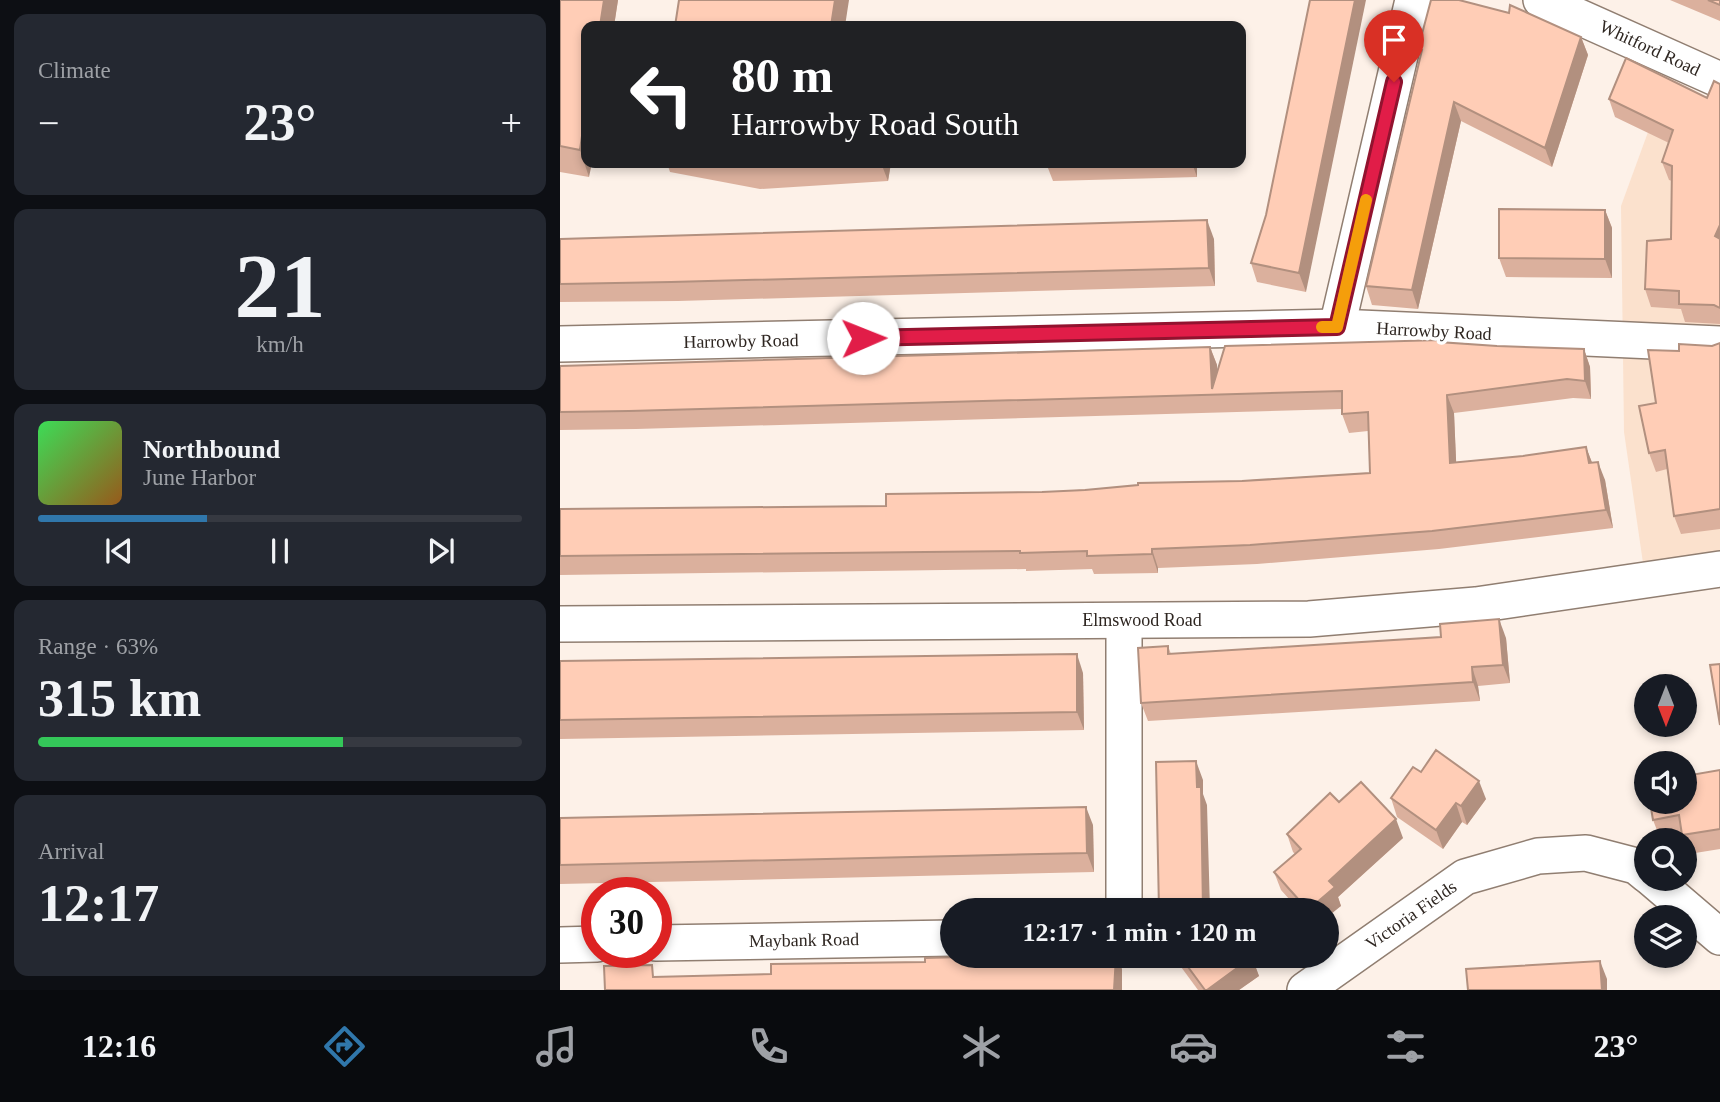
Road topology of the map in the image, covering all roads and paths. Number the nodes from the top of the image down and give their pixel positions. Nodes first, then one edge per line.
1 (1413, 0) edge
2 (1541, 0) edge
3 (1720, 80) edge
4 (1337, 327) junction
5 (560, 344) edge
6 (1720, 344) edge
7 (1720, 569) edge
8 (1124, 621) junction
9 (560, 624) edge
10 (1634, 865) edge
11 (1666, 891) edge
12 (1124, 898) edge
13 (1720, 937) edge
14 (940, 938) edge
15 (672, 943) edge
16 (581, 944) edge
17 (560, 945) edge
18 (1305, 990) edge

1 - 4 street
2 - 3 street, Whitford Road
4 - 5 street, Harrowby Road
4 - 6 street, Harrowby Road
7 - 8 street, Elmswood Road
8 - 9 street, Elmswood Road
8 - 12 street
10 - 18 street, Victoria Fields
11 - 13 street
14 - 15 street, Maybank Road
16 - 17 street

